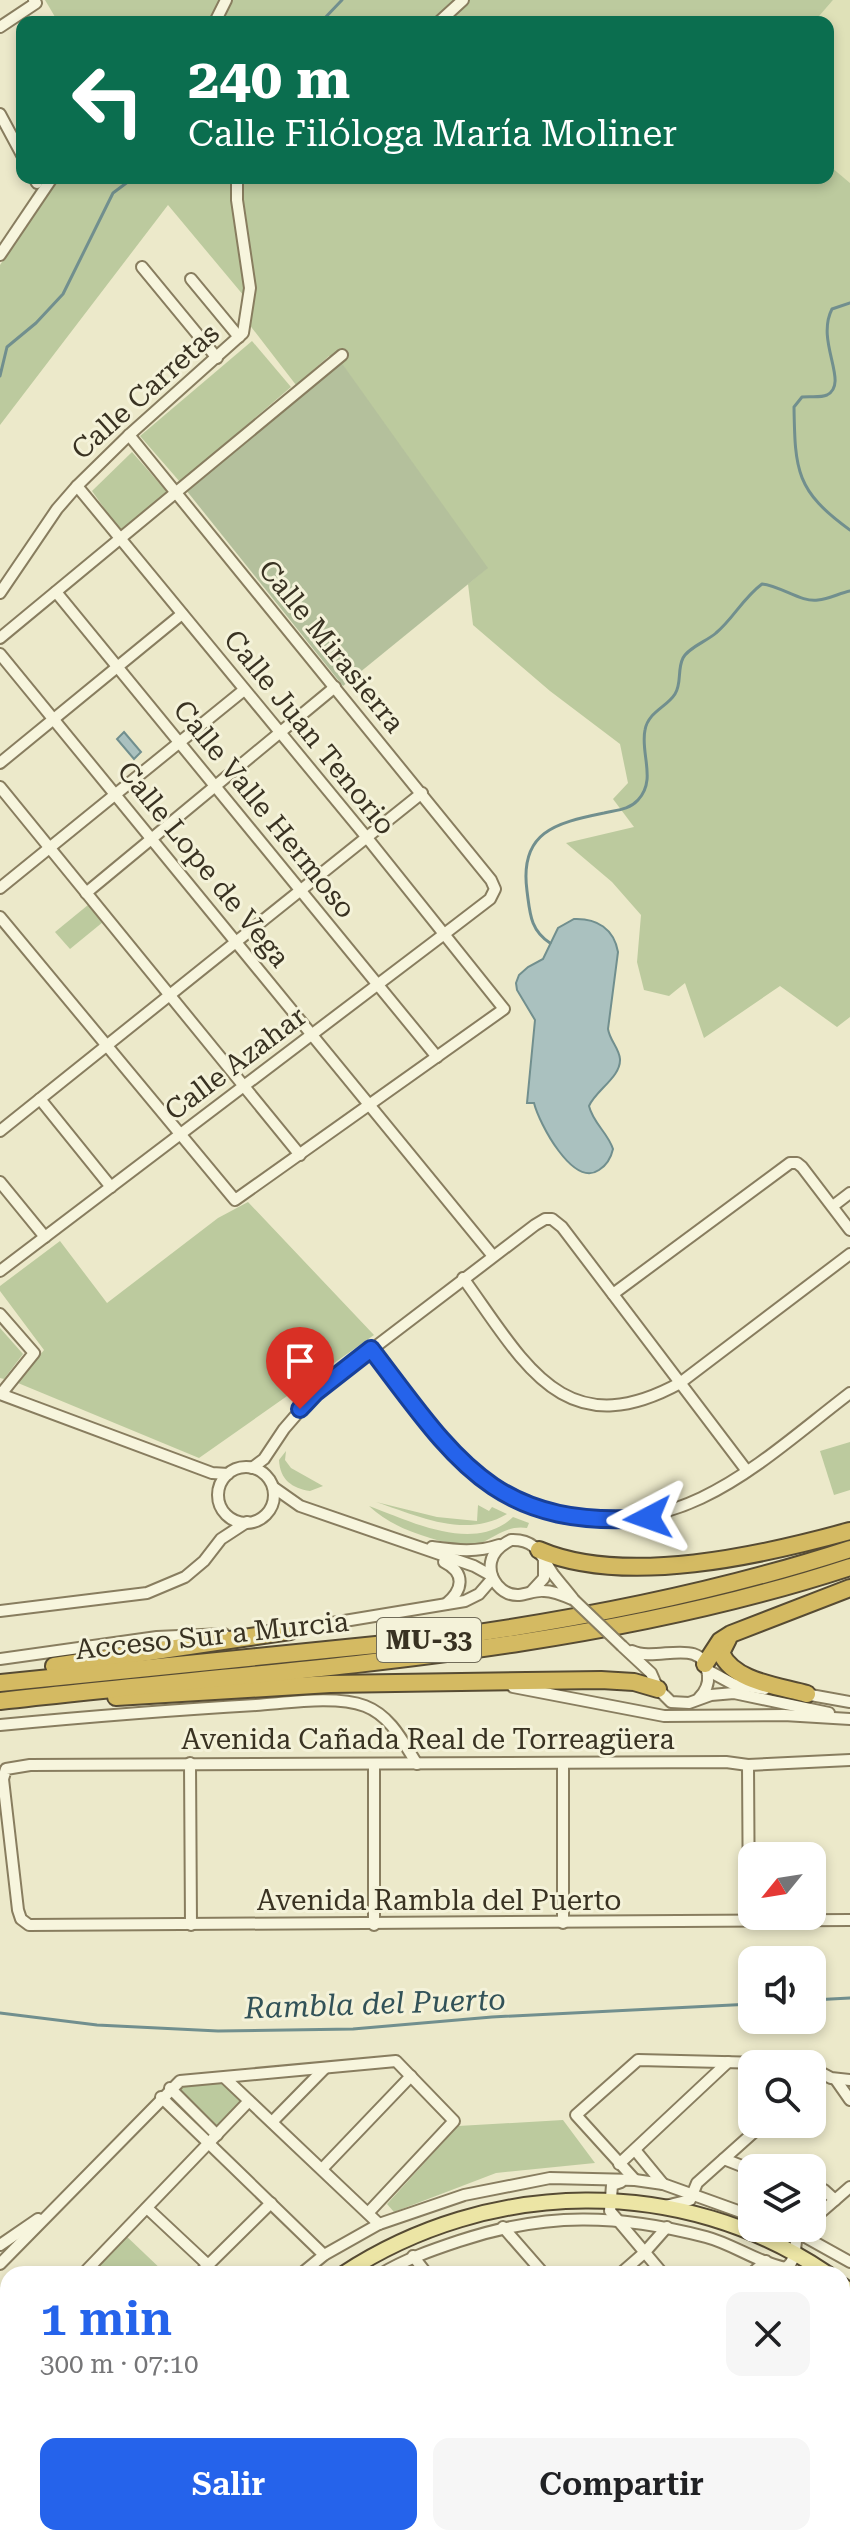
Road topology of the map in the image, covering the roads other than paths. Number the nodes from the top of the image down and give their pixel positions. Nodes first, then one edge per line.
1 (463, 0) edge
2 (35, 2) edge
3 (446, 16) edge
4 (0, 27) edge
5 (0, 114) edge
6 (16, 144) edge
7 (48, 184) edge
8 (237, 184) edge
9 (0, 255) edge
10 (142, 267) dead end
11 (191, 279) dead end
12 (239, 337) junction
13 (342, 355) dead end
14 (217, 358) junction
15 (129, 435) junction
16 (77, 486) junction
17 (176, 493) junction
18 (121, 538) junction
19 (56, 592) junction
20 (0, 593) edge
21 (182, 614) junction
22 (0, 638) edge
23 (0, 654) edge
24 (117, 667) junction
25 (335, 687) junction
26 (244, 690) junction
27 (53, 719) junction
28 (279, 733) junction
29 (179, 742) junction
30 (0, 763) edge
31 (215, 786) junction
32 (0, 787) edge
33 (422, 793) junction
34 (115, 794) junction
35 (153, 838) junction
36 (368, 839) junction
37 (49, 848) junction
38 (0, 888) edge
39 (300, 889) junction
40 (495, 889) joint
41 (86, 893) junction
42 (0, 917) edge
43 (443, 935) junction
44 (236, 940) junction
45 (378, 984) junction
46 (169, 995) junction
47 (312, 1035) junction
48 (106, 1046) junction
49 (437, 1057) junction
50 (244, 1086) junction
51 (40, 1099) junction
52 (370, 1105) junction
53 (0, 1131) edge
54 (179, 1136) junction
55 (300, 1155) junction
56 (0, 1182) edge
57 (111, 1187) junction
58 (850, 1193) edge
59 (833, 1206) junction
60 (850, 1230) edge
61 (45, 1237) junction
62 (850, 1254) edge
63 (493, 1256) junction
64 (0, 1271) edge
65 (463, 1278) junction
66 (613, 1294) junction
67 (0, 1314) edge
68 (371, 1349) junction
69 (680, 1383) junction
70 (850, 1393) edge
71 (0, 1394) edge
72 (269, 1452) junction
73 (252, 1468) junction
74 (747, 1471) junction
75 (266, 1475) junction
76 (224, 1478) junction
77 (273, 1487) junction
78 (300, 1506) junction
79 (223, 1509) junction
80 (270, 1510) junction
81 (247, 1522) junction
82 (850, 1531) edge
83 (221, 1539) junction
84 (406, 1544) junction
85 (502, 1545) junction
86 (850, 1549) edge
87 (542, 1554) junction
88 (850, 1567) edge
89 (492, 1578) junction
90 (850, 1588) edge
91 (530, 1592) junction
92 (574, 1600) junction
93 (446, 1605) junction
94 (0, 1611) edge
95 (290, 1631) junction
96 (731, 1634) junction
97 (622, 1646) junction
98 (671, 1653) junction
99 (0, 1659) edge
100 (706, 1667) junction
101 (0, 1675) edge
102 (0, 1683) edge
103 (491, 1683) junction
104 (657, 1684) junction
105 (89, 1690) junction
106 (807, 1694) junction
107 (698, 1699) junction
108 (0, 1701) edge
109 (850, 1702) edge
110 (850, 1719) edge
111 (0, 1725) edge
112 (850, 1760) edge
113 (190, 1763) junction
114 (417, 1764) junction
115 (563, 1764) junction
116 (374, 1765) junction
117 (748, 1765) junction
118 (748, 1842) edge
119 (826, 1920) edge
120 (850, 1920) edge
121 (738, 1921) edge
122 (563, 1923) junction
123 (29, 1925) joint
124 (191, 1925) junction
125 (374, 1925) junction
126 (728, 2062) junction
127 (738, 2062) edge
128 (325, 2068) junction
129 (411, 2076) junction
130 (826, 2077) edge
131 (225, 2078) junction
132 (836, 2080) junction
133 (850, 2080) edge
134 (170, 2088) junction
135 (161, 2097) junction
136 (850, 2100) edge
137 (249, 2101) junction
138 (272, 2122) junction
139 (217, 2135) junction
140 (747, 2138) edge
141 (209, 2144) junction
142 (635, 2150) junction
143 (724, 2159) junction
144 (619, 2164) junction
145 (738, 2164) edge
146 (322, 2169) junction
147 (597, 2179) junction
148 (630, 2180) junction
149 (663, 2184) junction
150 (850, 2187) edge
151 (826, 2192) edge
152 (693, 2193) junction
153 (835, 2200) junction
154 (271, 2203) junction
155 (612, 2204) junction
156 (57, 2206) junction
157 (663, 2206) junction
158 (147, 2208) junction
159 (826, 2208) edge
160 (738, 2211) edge
161 (368, 2213) junction
162 (379, 2224) junction
163 (503, 2227) junction
164 (667, 2227) junction
165 (795, 2242) edge
166 (819, 2242) edge
167 (0, 2245) edge
168 (644, 2253) junction
169 (795, 2254) junction
170 (324, 2255) junction
171 (413, 2256) junction
172 (766, 2261) junction
173 (850, 2262) edge
174 (0, 2264) edge
175 (91, 2266) edge
176 (200, 2266) edge
177 (208, 2266) edge
178 (311, 2266) edge
179 (357, 2266) edge
180 (395, 2266) edge
181 (421, 2266) edge
182 (537, 2266) edge
183 (629, 2266) edge
184 (656, 2266) edge
185 (760, 2266) edge
186 (774, 2266) edge
187 (780, 2266) edge
188 (787, 2266) edge
189 (815, 2266) edge

1 - 3 street
2 - 4 street
5 - 6 street
7 - 9 street
8 - 12 street, Calle Carretas
10 - 14 street
11 - 12 street
12 - 14 street, Calle Carretas
13 - 17 street
14 - 15 street, Calle Carretas
15 - 16 street, Calle Carretas
15 - 17 street, Calle Mirasierra
16 - 18 street, Calle Juan Tenorio
16 - 20 street, Calle Carretas
17 - 18 street
17 - 25 street, Calle Mirasierra
18 - 19 street
18 - 21 street, Calle Juan Tenorio
19 - 22 street
19 - 24 street, Calle Valle Hermoso
21 - 24 street
21 - 26 street, Calle Juan Tenorio
23 - 27 street, Calle Lope de Vega
24 - 27 street
24 - 29 street, Calle Valle Hermoso
25 - 28 street
25 - 33 street, Calle Mirasierra
26 - 28 street, Calle Juan Tenorio
26 - 29 street
27 - 30 street
27 - 34 street, Calle Lope de Vega
28 - 31 street
28 - 36 street, Calle Juan Tenorio
29 - 31 street, Calle Valle Hermoso
29 - 34 street
31 - 35 street
31 - 39 street, Calle Valle Hermoso
32 - 37 street
33 - 36 street
33 - 40 street, Calle Mirasierra
34 - 35 street, Calle Lope de Vega
34 - 37 street
35 - 41 street
35 - 44 street, Calle Lope de Vega
36 - 39 street
36 - 43 street, Calle Juan Tenorio
37 - 38 street
37 - 41 street
39 - 44 street
39 - 45 street, Calle Valle Hermoso
40 - 43 street, Calle Azahar
41 - 46 street
42 - 48 street
43 - 45 street, Calle Azahar
43 - 49 street, Calle Juan Tenorio
44 - 46 street
44 - 47 street, Calle Lope de Vega
45 - 47 street, Calle Azahar
45 - 49 street, Calle Valle Hermoso
46 - 48 street
46 - 50 street
47 - 50 street, Calle Azahar
47 - 52 street, Calle Lope de Vega
48 - 51 street
48 - 54 street
49 - 52 street
50 - 54 street, Calle Azahar
50 - 55 street
51 - 53 street
51 - 57 street
52 - 55 street
52 - 63 street, Calle Lope de Vega
54 - 55 street
54 - 57 street, Calle Azahar
56 - 61 street
57 - 61 street, Calle Azahar
58 - 59 street
59 - 60 street
59 - 66 street
61 - 64 street, Calle Azahar
62 - 69 street
63 - 65 street
63 - 66 street
65 - 68 street
65 - 69 street
66 - 69 street
67 - 71 street
68 - 72 street
68 - 74 street
69 - 74 street
70 - 74 street
71 - 76 street
72 - 73 street
72 - 75 street
73 - 75 street
73 - 76 street
75 - 77 street
76 - 79 street
77 - 78 street
77 - 80 street
78 - 80 street
78 - 84 street
79 - 81 street
79 - 83 street
80 - 81 street
81 - 83 street
82 - 87 highway
83 - 94 street
84 - 85 street
84 - 89 street
84 - 93 street
85 - 87 street
85 - 89 street
86 - 102 highway, Acceso Sur a Murcia / MU-33
87 - 91 street
87 - 92 street
88 - 105 highway, Acceso Sur a Murcia / MU-33
89 - 91 street
89 - 93 street
90 - 96 highway
91 - 92 street
92 - 97 street, bridge
93 - 95 street
95 - 99 street
95 - 101 highway
96 - 100 highway
96 - 106 highway
97 - 98 street
97 - 104 street
98 - 100 street
98 - 104 street
100 - 106 street
100 - 107 street
103 - 104 highway
103 - 105 highway
103 - 110 street
104 - 107 street
105 - 108 highway, Acceso Sur a Murcia / MU-33
106 - 109 street
107 - 110 street
111 - 114 street
112 - 117 street, Avenida Cañada Real de Torreagüera
113 - 116 street, Avenida Cañada Real de Torreagüera
113 - 123 street, Avenida Cañada Real de Torreagüera
113 - 124 street
114 - 115 street, Avenida Cañada Real de Torreagüera
114 - 116 street, Avenida Cañada Real de Torreagüera
115 - 117 street, Avenida Cañada Real de Torreagüera
115 - 122 street
116 - 125 street
117 - 118 street
119 - 120 street, Avenida Rambla del Puerto
121 - 122 street, Avenida Rambla del Puerto
122 - 125 street, Avenida Rambla del Puerto
123 - 124 street, Avenida Rambla del Puerto
124 - 125 street, Avenida Rambla del Puerto
126 - 127 street
126 - 142 street
126 - 144 street
128 - 129 street
128 - 131 street
128 - 138 street
129 - 146 street
129 - 161 street
130 - 132 street
131 - 134 street
131 - 137 street
132 - 133 street
132 - 136 street
134 - 135 street
134 - 139 street
135 - 141 street
135 - 156 street
137 - 138 street
137 - 139 street
138 - 146 street
139 - 141 street
140 - 143 street
141 - 154 street
141 - 158 street
142 - 144 street
142 - 149 street
143 - 145 street
143 - 152 street
144 - 148 street
146 - 161 street
147 - 148 street
147 - 155 street
147 - 162 street
148 - 149 street
148 - 155 street
149 - 152 street
150 - 153 street
151 - 153 street
152 - 157 street
152 - 160 street
153 - 159 street
154 - 170 street
154 - 177 street
155 - 157 main road
155 - 163 street
155 - 164 street
155 - 168 street
155 - 179 main road
156 - 167 street
156 - 174 street
157 - 169 main road
158 - 175 street
158 - 176 street
161 - 162 street
162 - 170 street
163 - 171 street
163 - 182 street
164 - 168 street
164 - 172 street
165 - 169 street
166 - 173 street
168 - 183 street
168 - 184 street
169 - 188 street
169 - 189 main road
170 - 178 street
171 - 180 street
171 - 181 street
172 - 185 street
172 - 186 street
172 - 187 street

